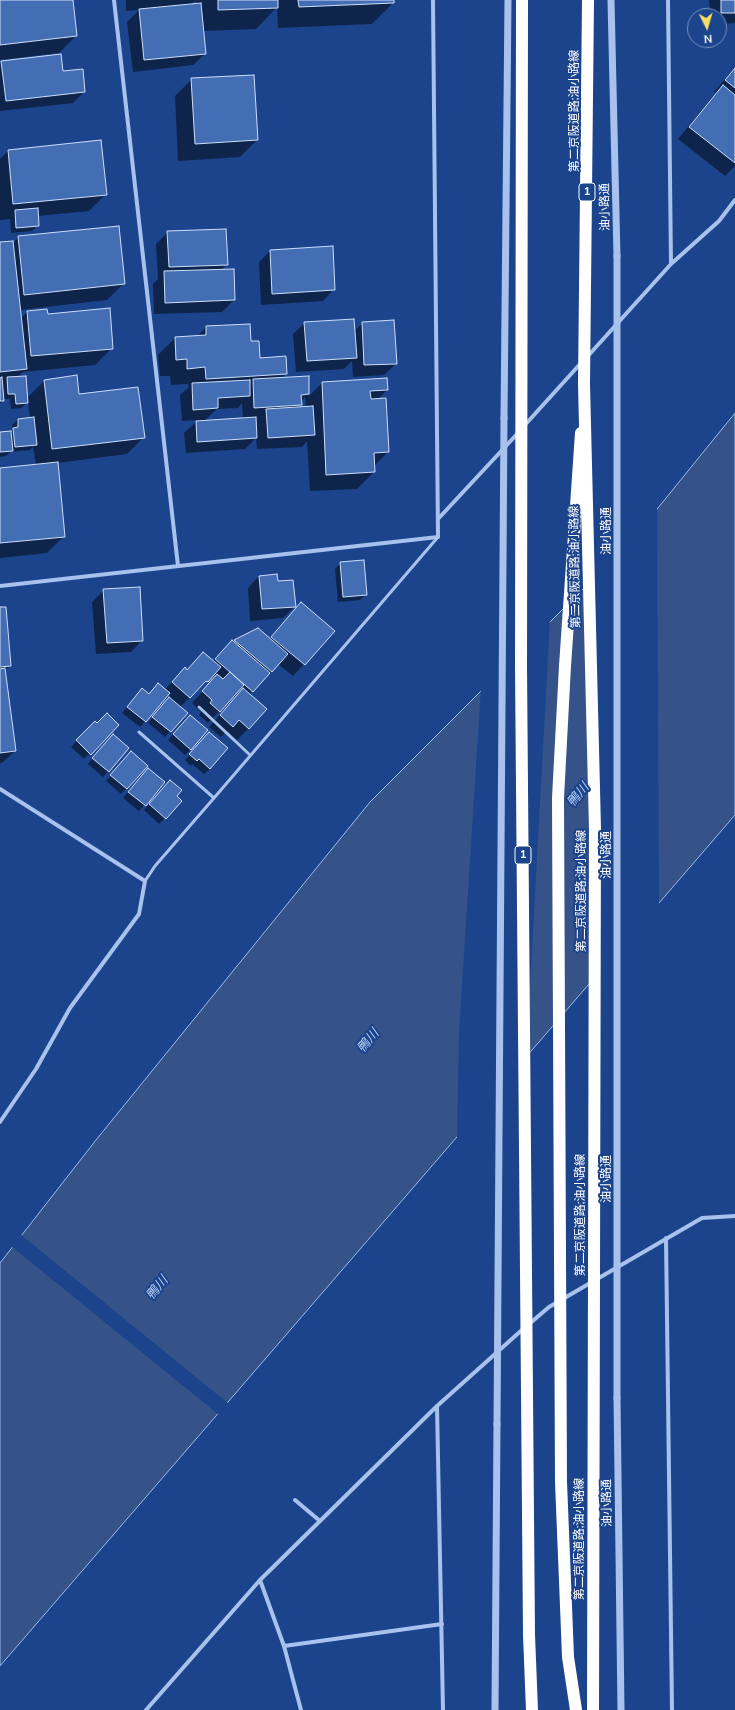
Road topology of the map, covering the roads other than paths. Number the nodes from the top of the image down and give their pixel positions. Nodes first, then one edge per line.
1 (114, 0) edge
2 (434, 0) edge
3 (508, 0) edge
4 (522, 0) edge
5 (588, 0) edge
6 (611, 0) edge
7 (668, 0) edge
8 (735, 200) edge
9 (671, 264) junction
10 (584, 384) junction
11 (438, 519) junction
12 (438, 537) junction
13 (178, 566) junction
14 (0, 586) edge
15 (198, 707) dead end
16 (139, 732) dead end
17 (250, 755) junction
18 (0, 789) edge
19 (214, 798) junction
20 (145, 881) junction
21 (0, 1122) edge
22 (735, 1216) edge
23 (666, 1238) junction
24 (438, 1406) junction
25 (295, 1500) dead end
26 (320, 1521) junction
27 (260, 1580) junction
28 (442, 1624) junction
29 (284, 1646) junction
30 (146, 1710) edge
31 (302, 1710) edge
32 (443, 1710) edge
33 (495, 1710) edge
34 (532, 1710) edge
35 (576, 1710) edge
36 (593, 1710) edge
37 (621, 1710) edge
38 (672, 1710) edge

1 - 13 street
2 - 11 street
3 - 33 street, bridge
4 - 34 highway, 1, bridge
5 - 10 highway, 第二京阪道路;油小路線 / 1, bridge
6 - 37 street, 油小路通, bridge
7 - 9 street
8 - 9 street
9 - 11 street
10 - 35 highway, bridge
10 - 36 highway, 第二京阪道路;油小路線 / 1, bridge
11 - 12 street
12 - 13 street
12 - 17 lane
13 - 14 street
15 - 17 lane
16 - 19 lane
17 - 19 lane
18 - 20 street
19 - 20 lane
20 - 21 street
22 - 23 street
23 - 24 street
23 - 38 street
24 - 26 street
24 - 28 street
25 - 26 street
26 - 27 street
27 - 29 street
27 - 30 street
28 - 29 street
28 - 32 street
29 - 31 street

